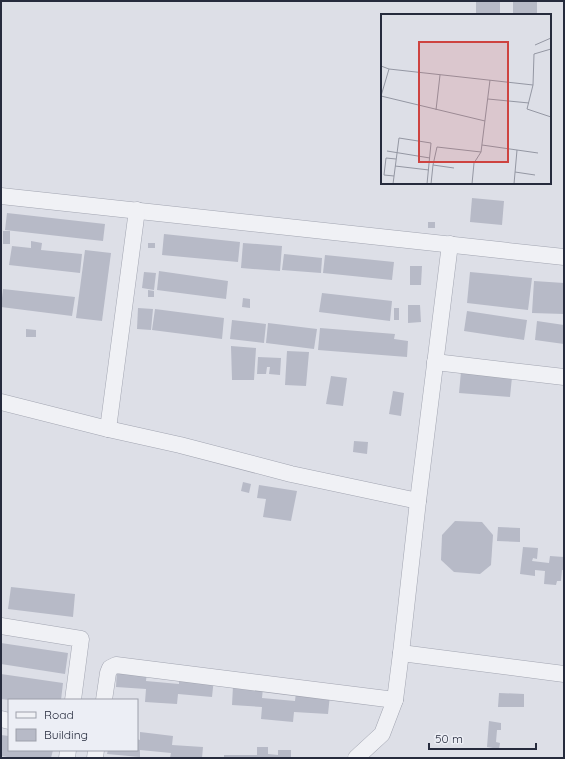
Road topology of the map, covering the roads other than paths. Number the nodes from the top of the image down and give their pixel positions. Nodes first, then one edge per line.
1 (1, 196) edge
2 (136, 210) junction
3 (450, 244) junction
4 (564, 257) edge
5 (435, 362) junction
6 (564, 377) edge
7 (1, 402) edge
8 (108, 429) junction
9 (418, 501) junction
10 (1, 626) edge
11 (401, 653) junction
12 (564, 674) edge
13 (73, 699) edge
14 (104, 699) edge
15 (395, 700) junction
16 (356, 758) edge

1 - 2 lane
2 - 3 lane
2 - 8 lane
3 - 4 lane
3 - 5 lane
5 - 6 lane
5 - 9 lane
7 - 8 lane
8 - 9 lane
9 - 11 lane
10 - 13 lane
11 - 12 lane
11 - 15 lane
14 - 15 lane
15 - 16 lane

